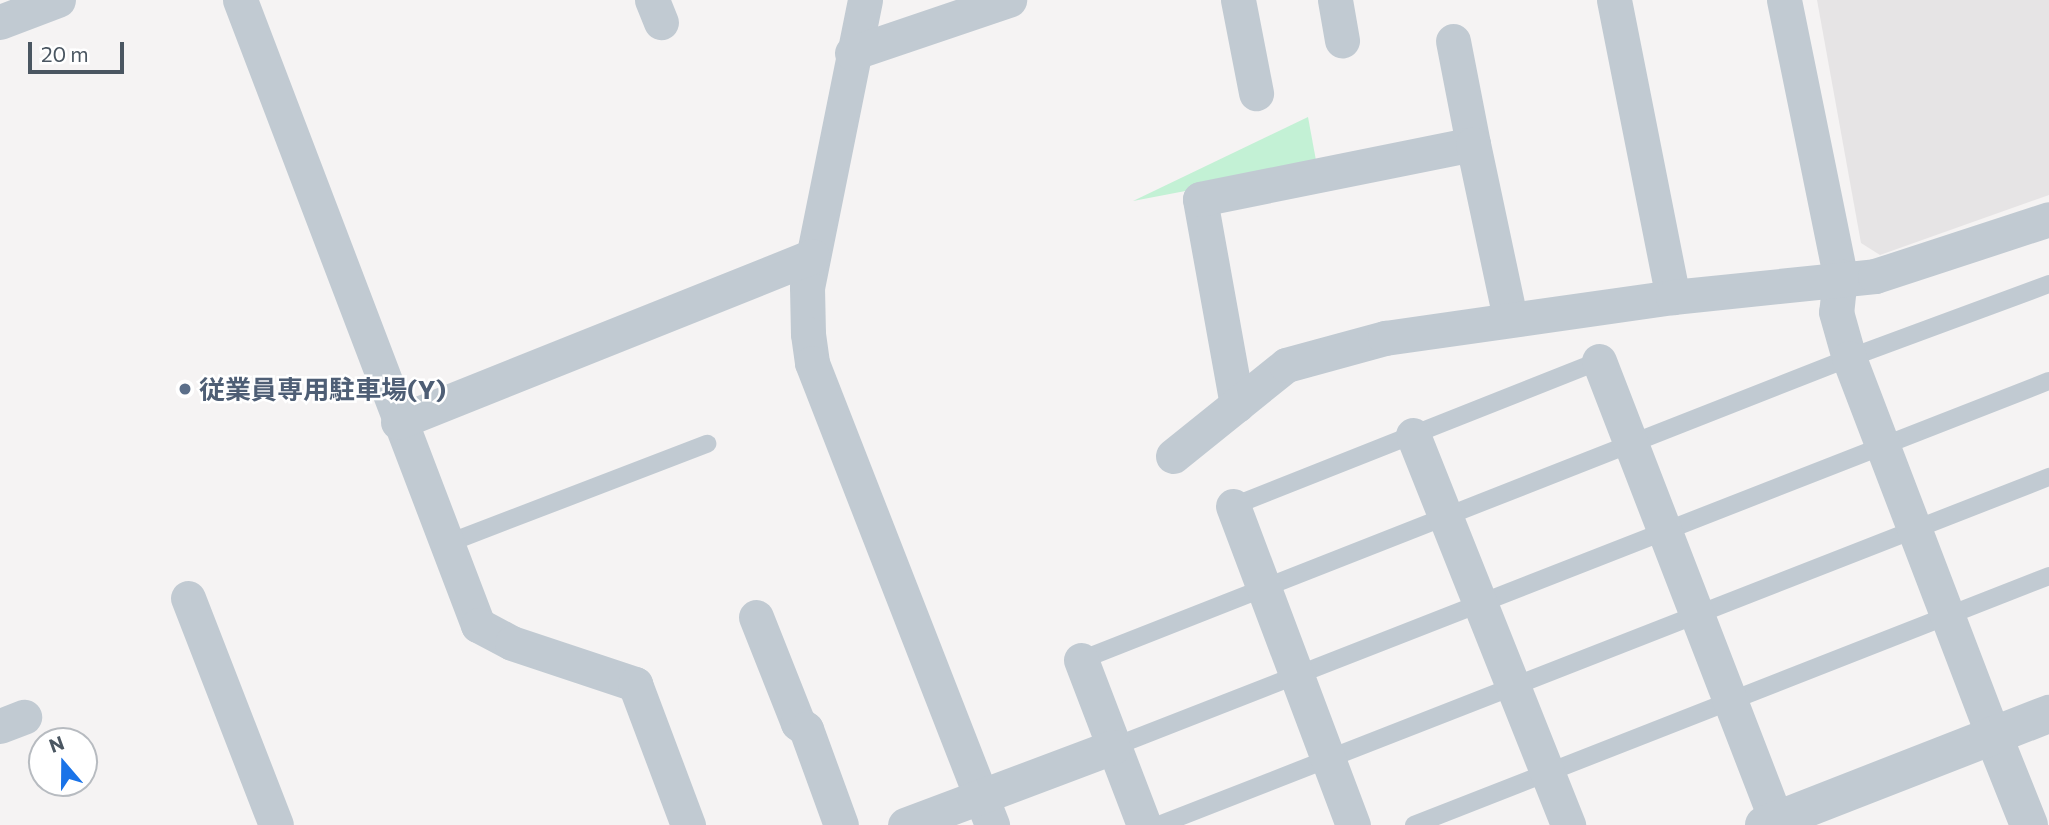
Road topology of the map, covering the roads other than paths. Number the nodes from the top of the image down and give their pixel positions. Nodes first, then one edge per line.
1 (58, 0) edge
2 (240, 0) edge
3 (865, 0) edge
4 (1009, 0) edge
5 (1238, 0) edge
6 (1335, 0) edge
7 (1614, 0) edge
8 (1784, 0) edge
9 (0, 22) edge
10 (1342, 40) dead end
11 (1453, 41) dead end
12 (852, 53) junction
13 (1256, 93) dead end
14 (1473, 144) junction
15 (2049, 219) edge
16 (812, 257) junction
17 (1840, 276) junction
18 (2049, 284) edge
19 (1673, 297) junction
20 (1510, 318) junction
21 (1849, 358) junction
22 (1599, 362) joint
23 (2049, 381) edge
24 (1237, 405) junction
25 (398, 422) junction
26 (1413, 435) junction
27 (707, 444) dead end
28 (1629, 444) junction
29 (1883, 444) junction
30 (1173, 456) dead end
31 (2049, 477) edge
32 (1233, 506) joint
33 (1445, 517) junction
34 (1916, 529) junction
35 (1663, 531) junction
36 (446, 544) junction
37 (2049, 576) edge
38 (1264, 588) junction
39 (188, 598) dead end
40 (1480, 604) junction
41 (1948, 614) junction
42 (1697, 615) junction
43 (756, 617) dead end
44 (1081, 660) joint
45 (1297, 676) junction
46 (1513, 688) junction
47 (1730, 700) junction
48 (2049, 714) edge
49 (1993, 735) junction
50 (1113, 747) junction
51 (1329, 760) junction
52 (1548, 773) junction
53 (986, 810) edge
54 (1773, 823) edge
55 (276, 825) edge
56 (688, 825) edge
57 (841, 825) edge
58 (905, 825) edge
59 (1144, 825) edge
60 (1159, 825) edge
61 (1353, 825) edge
62 (1414, 825) edge
63 (1568, 825) edge
64 (2029, 825) edge

1 - 9 street
2 - 25 street
3 - 12 street
4 - 12 street
5 - 13 street
6 - 10 street
7 - 19 street
8 - 17 street
11 - 14 street
12 - 16 street
14 - 20 street
14 - 24 street
15 - 17 street
16 - 25 street
16 - 53 street
17 - 19 street
17 - 21 street
18 - 21 lane
19 - 20 street
20 - 24 street
21 - 28 lane
21 - 29 street
22 - 26 lane
22 - 28 street
23 - 29 lane
24 - 30 street
25 - 36 street
26 - 32 lane
26 - 33 street
27 - 36 lane
28 - 33 lane
28 - 35 street
29 - 34 street
29 - 35 lane
31 - 34 lane
32 - 38 street
33 - 38 lane
33 - 40 street
34 - 41 street
34 - 42 lane
35 - 40 lane
35 - 42 street
36 - 56 street
37 - 41 lane
38 - 44 lane
38 - 45 street
39 - 55 street
40 - 45 lane
40 - 46 street
41 - 47 lane
41 - 49 street
42 - 46 lane
42 - 47 street
43 - 57 street
44 - 50 street
45 - 50 lane
45 - 51 street
46 - 51 lane
46 - 52 street
47 - 52 lane
47 - 54 street
48 - 49 street
49 - 54 street
49 - 64 street
50 - 53 street
50 - 59 street
51 - 60 lane
51 - 61 street
52 - 62 lane
52 - 63 street
53 - 58 street

